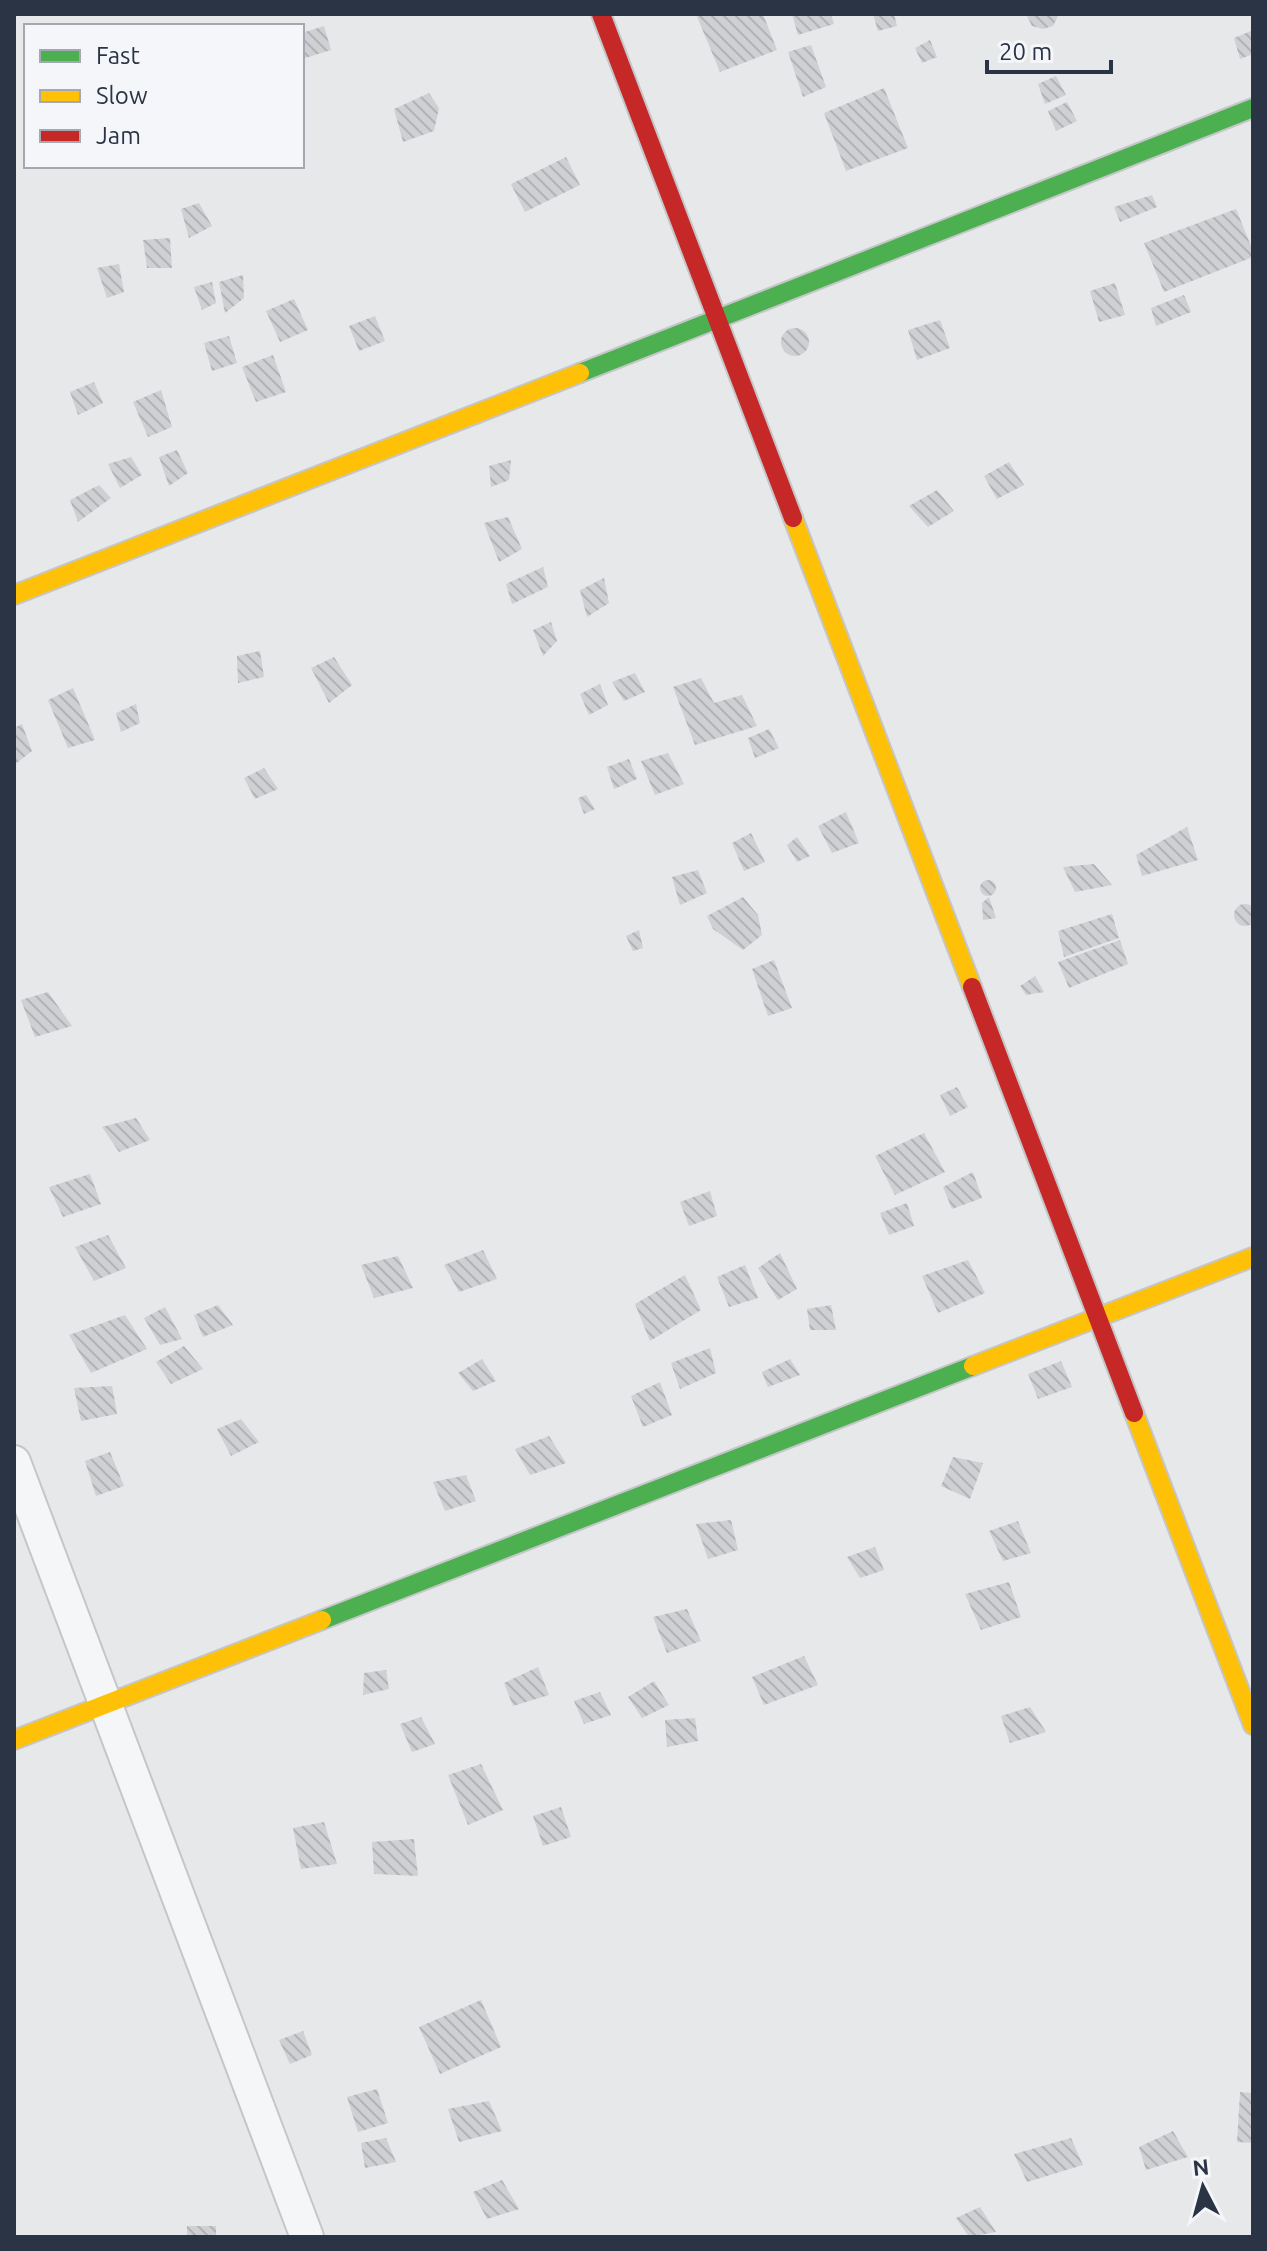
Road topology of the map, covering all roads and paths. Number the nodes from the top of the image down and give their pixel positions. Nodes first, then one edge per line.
1 (601, 14) edge
2 (1253, 108) edge
3 (717, 319) junction
4 (14, 595) edge
5 (1253, 1257) edge
6 (1098, 1317) junction
7 (14, 1462) edge
8 (106, 1705) junction
9 (1253, 1725) edge
10 (14, 1740) edge
11 (307, 2237) edge

1 - 3 street
2 - 3 street
3 - 4 street
3 - 6 street
5 - 6 street
6 - 8 street
6 - 9 street
7 - 8 street
8 - 10 street
8 - 11 street

